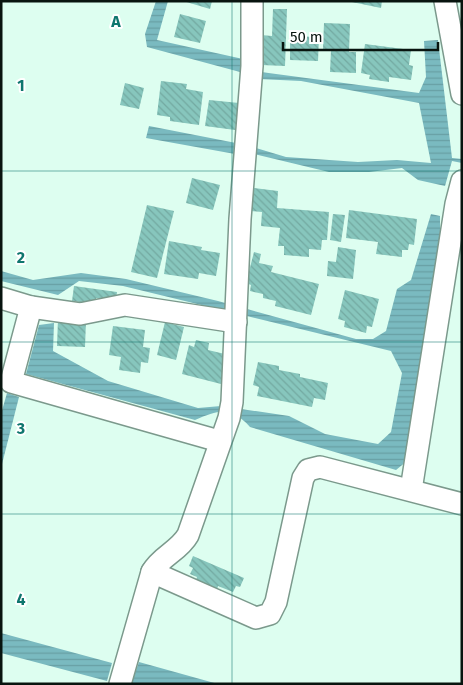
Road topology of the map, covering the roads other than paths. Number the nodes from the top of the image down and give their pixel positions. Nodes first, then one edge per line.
1 (252, 1) edge
2 (445, 1) edge
3 (462, 94) edge
4 (462, 181) edge
5 (1, 298) edge
6 (31, 307) junction
7 (236, 322) junction
8 (219, 441) junction
9 (411, 490) junction
10 (462, 504) edge
11 (152, 572) junction
12 (120, 684) edge

1 - 7 street
2 - 3 street
4 - 9 street
5 - 6 street
6 - 7 street
6 - 8 street
7 - 8 street
8 - 11 street
9 - 10 street
9 - 11 street
11 - 12 street

